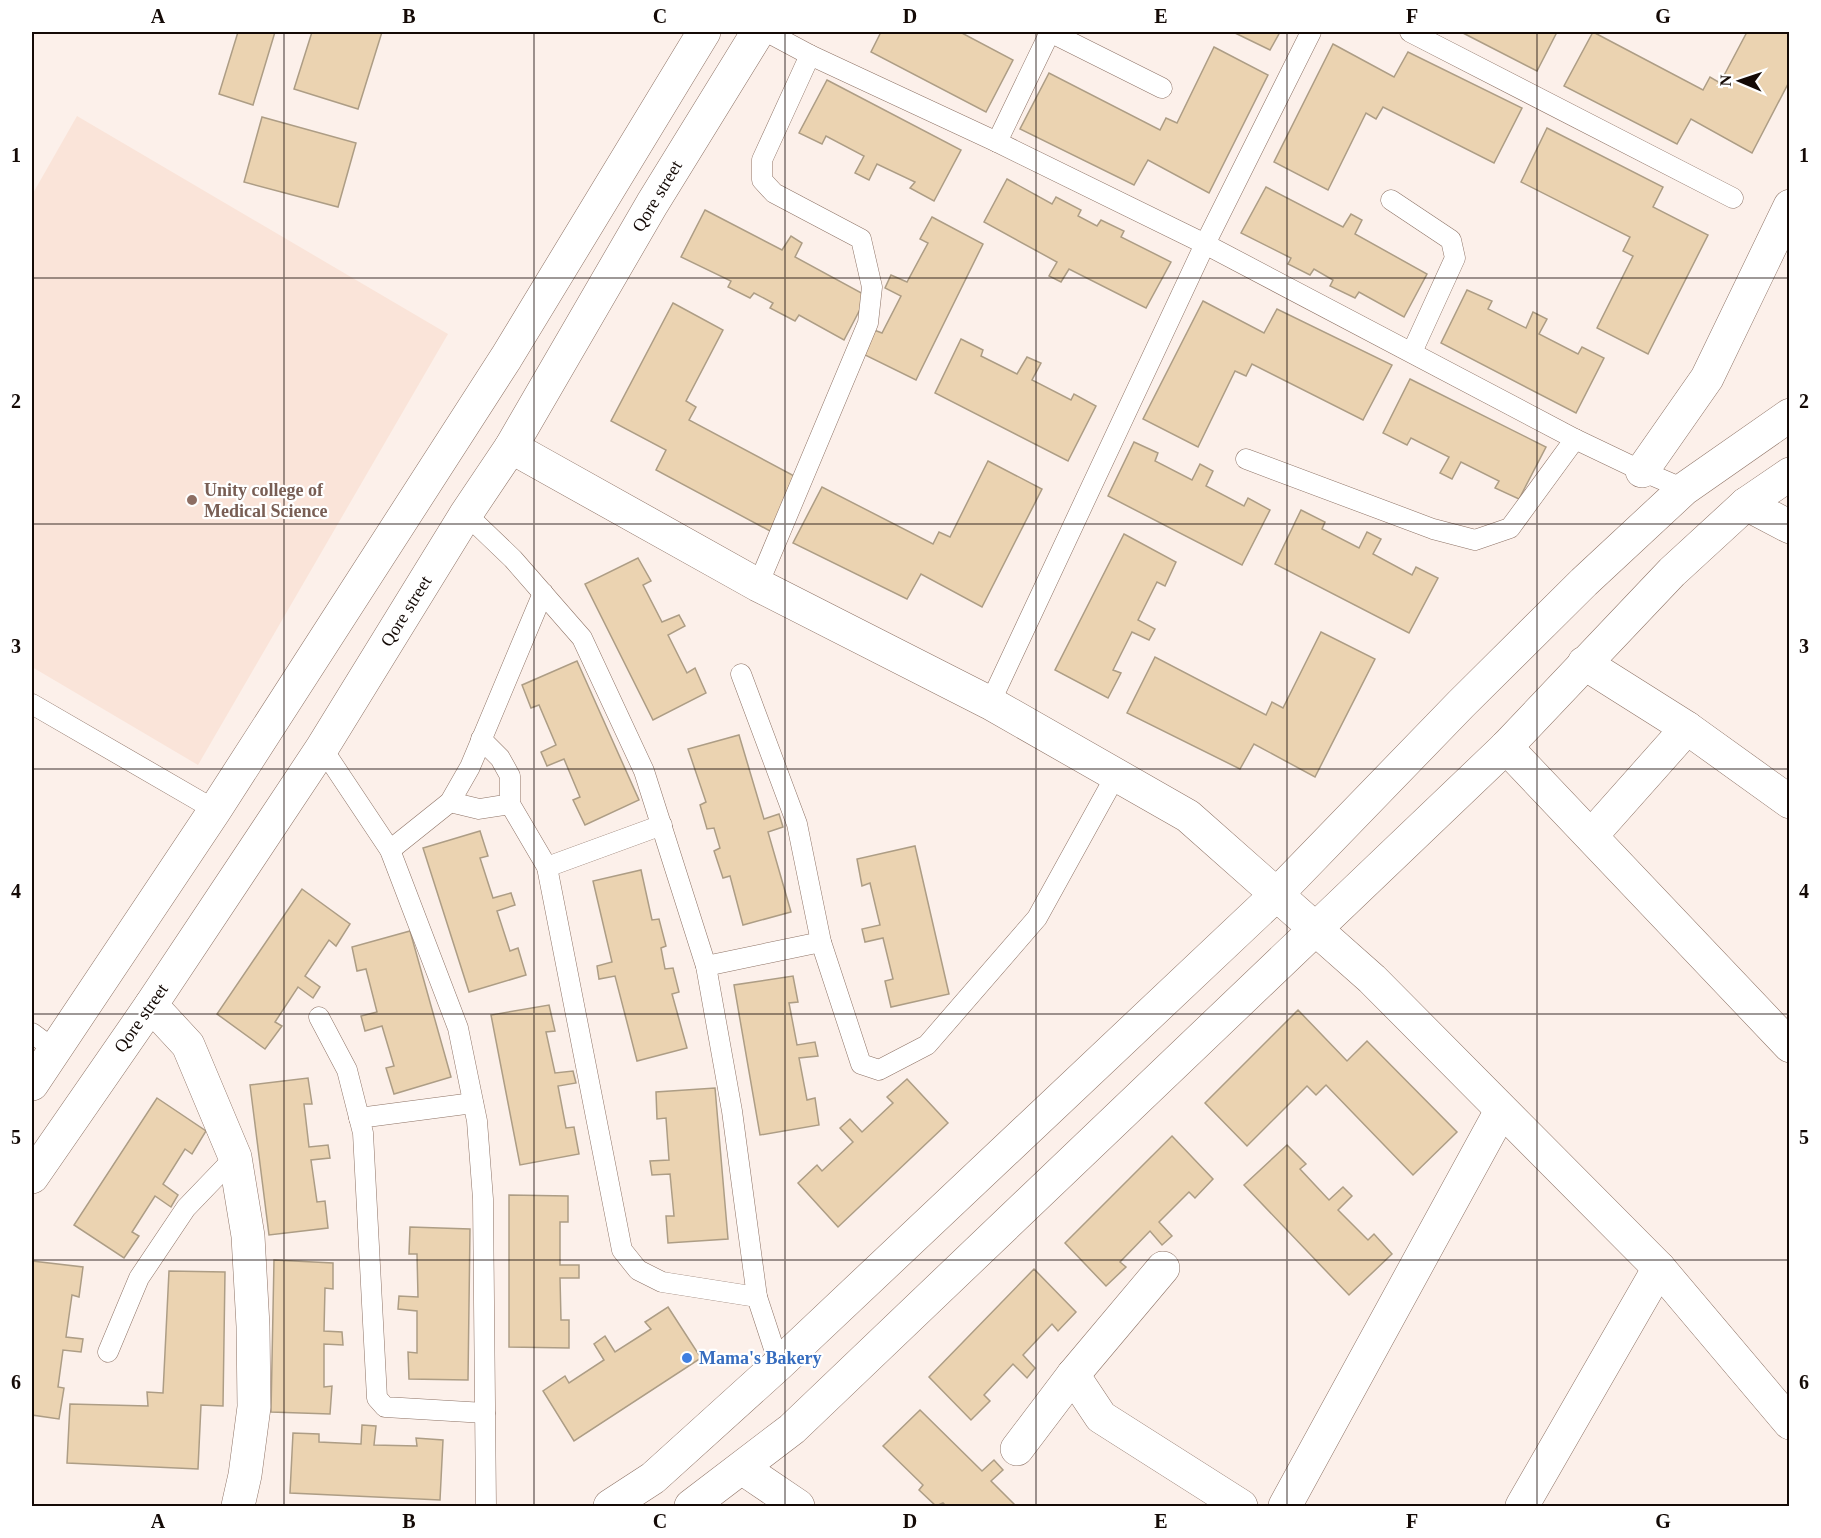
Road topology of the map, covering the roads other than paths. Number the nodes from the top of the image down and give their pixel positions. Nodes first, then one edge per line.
1 (704, 32) edge
2 (758, 32) edge
3 (767, 32) edge
4 (1050, 32) edge
5 (1311, 32) edge
6 (1410, 32) edge
7 (810, 55) junction
8 (1162, 88) dead end
9 (997, 142) junction
10 (1733, 198) dead end
11 (1391, 200) dead end
12 (1790, 206) edge
13 (1205, 244) junction
14 (1412, 352) junction
15 (1790, 415) edge
16 (1575, 439) junction
17 (511, 447) junction
18 (1246, 459) dead end
19 (1642, 471) junction
20 (1790, 474) edge
21 (1684, 489) junction
22 (1746, 504) junction
23 (466, 514) junction
24 (1790, 527) edge
25 (758, 585) junction
26 (543, 593) junction
27 (1584, 663) junction
28 (741, 674) dead end
29 (990, 703) junction
30 (32, 704) edge
31 (1687, 728) junction
32 (481, 739) junction
33 (1506, 747) junction
34 (322, 748) junction
35 (1116, 775) junction
36 (450, 802) junction
37 (1790, 802) edge
38 (510, 804) junction
39 (215, 810) junction
40 (662, 825) junction
41 (1591, 836) junction
42 (390, 849) junction
43 (547, 867) junction
44 (1277, 894) junction
45 (1316, 930) junction
46 (821, 942) junction
47 (706, 966) junction
48 (151, 1005) junction
49 (319, 1017) dead end
50 (43, 1042) edge
51 (1790, 1046) edge
52 (32, 1084) edge
53 (473, 1103) junction
54 (1501, 1111) junction
55 (359, 1118) junction
56 (235, 1157) junction
57 (32, 1177) edge
58 (1163, 1268) dead end
59 (1659, 1268) junction
60 (757, 1297) junction
61 (108, 1352) dead end
62 (779, 1364) junction
63 (1073, 1374) junction
64 (485, 1413) junction
65 (1788, 1418) edge
66 (1017, 1449) dead end
67 (742, 1468) junction
68 (238, 1506) edge
69 (486, 1506) edge
70 (610, 1506) edge
71 (691, 1506) edge
72 (798, 1506) edge
73 (1241, 1506) edge
74 (1285, 1506) edge
75 (1522, 1506) edge

1 - 39 main road
2 - 17 main road, Qore street
3 - 7 lane
4 - 8 lane
4 - 9 lane
5 - 13 lane
6 - 10 lane
7 - 9 lane
7 - 25 lane
9 - 13 lane
11 - 14 lane
12 - 19 main road
13 - 14 lane
13 - 29 lane
14 - 16 lane
15 - 21 main road
16 - 18 lane
16 - 19 lane
17 - 23 main road, Qore street
17 - 25 main road
19 - 21 lane
20 - 22 main road
21 - 44 main road
22 - 24 main road
22 - 27 main road
23 - 26 lane
23 - 34 main road, Qore street
25 - 29 main road
26 - 32 lane
26 - 40 lane
27 - 31 main road
27 - 33 main road
28 - 46 lane
29 - 35 main road
30 - 39 lane
31 - 37 main road
31 - 41 main road
32 - 36 lane
32 - 38 lane
33 - 41 main road
33 - 45 main road
34 - 42 lane
34 - 48 main road, Qore street
35 - 44 main road
35 - 46 lane
36 - 38 lane
36 - 42 lane
38 - 43 lane
39 - 50 main road
40 - 43 lane
40 - 47 lane
41 - 51 main road
42 - 53 lane
43 - 60 lane
44 - 45 main road
44 - 62 main road
45 - 54 main road
45 - 67 main road
46 - 47 lane
47 - 60 lane
48 - 56 main road
48 - 57 main road, Qore street
49 - 55 lane
50 - 52 main road
53 - 55 lane
53 - 64 lane
54 - 59 main road
54 - 74 main road
55 - 64 lane
56 - 61 lane
56 - 68 main road
58 - 63 main road
59 - 65 main road
59 - 75 main road
60 - 62 lane
62 - 70 main road
63 - 66 main road
63 - 73 main road
64 - 69 lane
67 - 71 main road
67 - 72 main road

